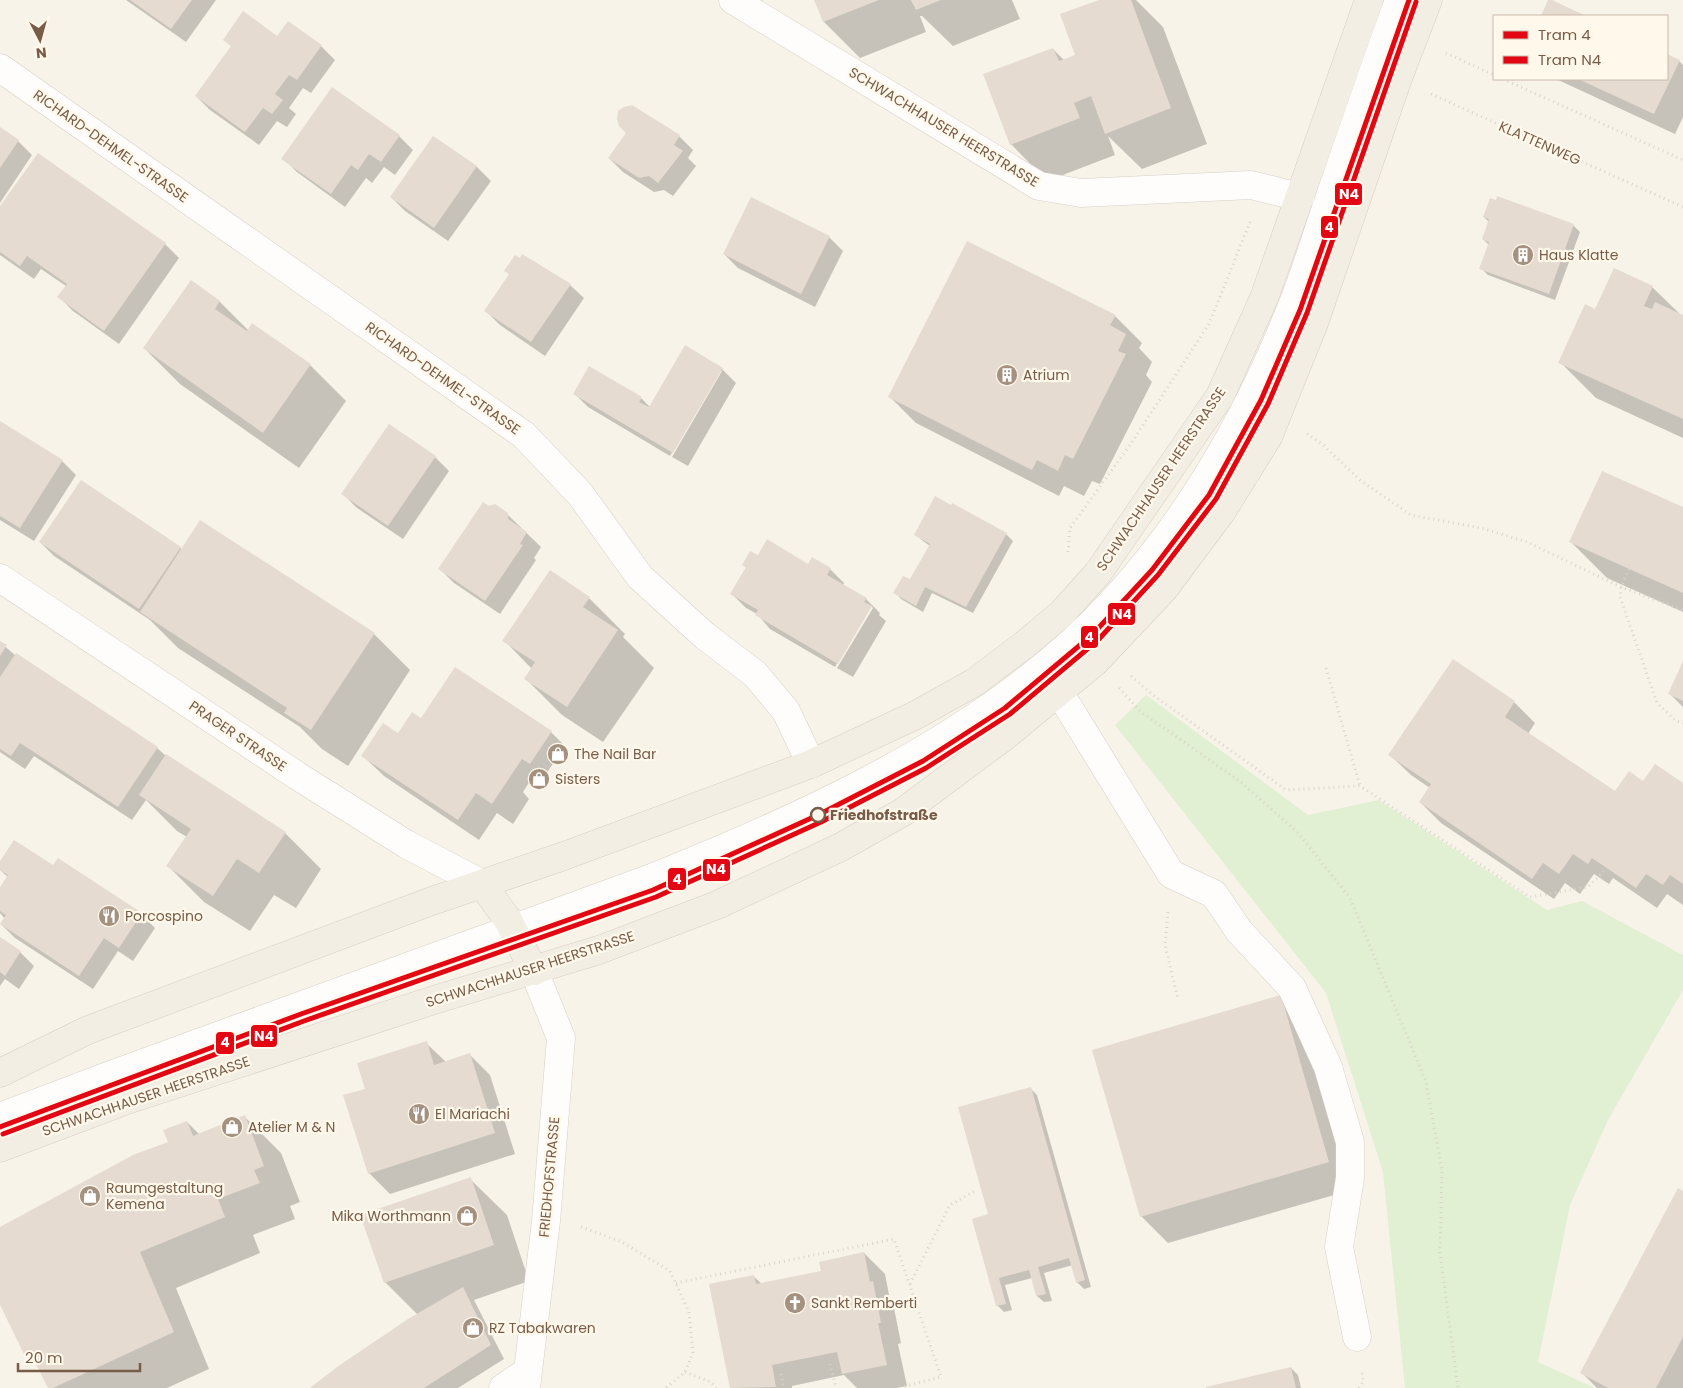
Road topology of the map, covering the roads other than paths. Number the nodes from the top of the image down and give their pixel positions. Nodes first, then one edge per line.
1 (733, 0) edge
2 (1369, 0) edge
3 (1399, 0) edge
4 (1428, 0) edge
5 (0, 68) edge
6 (1300, 197) junction
7 (0, 578) edge
8 (1059, 692) junction
9 (811, 764) junction
10 (482, 884) junction
11 (512, 928) junction
12 (534, 971) junction
13 (0, 1073) edge
14 (0, 1117) edge
15 (0, 1148) edge
16 (1357, 1337) dead end
17 (527, 1379) edge
18 (502, 1388) edge

1 - 6 street, SCHWACHHAUSER HEERSTRASSE
2 - 6 main road, SCHWACHHAUSER HEERSTRASSE
3 - 11 street
4 - 8 main road, SCHWACHHAUSER HEERSTRASSE
5 - 9 street, RICHARD-DEHMEL-STRASSE
6 - 9 main road, SCHWACHHAUSER HEERSTRASSE
7 - 10 street, PRAGER STRASSE
8 - 12 main road, SCHWACHHAUSER HEERSTRASSE
8 - 16 street
9 - 10 main road, SCHWACHHAUSER HEERSTRASSE
10 - 11 main road
10 - 13 main road, SCHWACHHAUSER HEERSTRASSE
11 - 12 main road
11 - 14 street
12 - 15 main road, SCHWACHHAUSER HEERSTRASSE
12 - 17 street, FRIEDHOFSTRASSE
17 - 18 street

